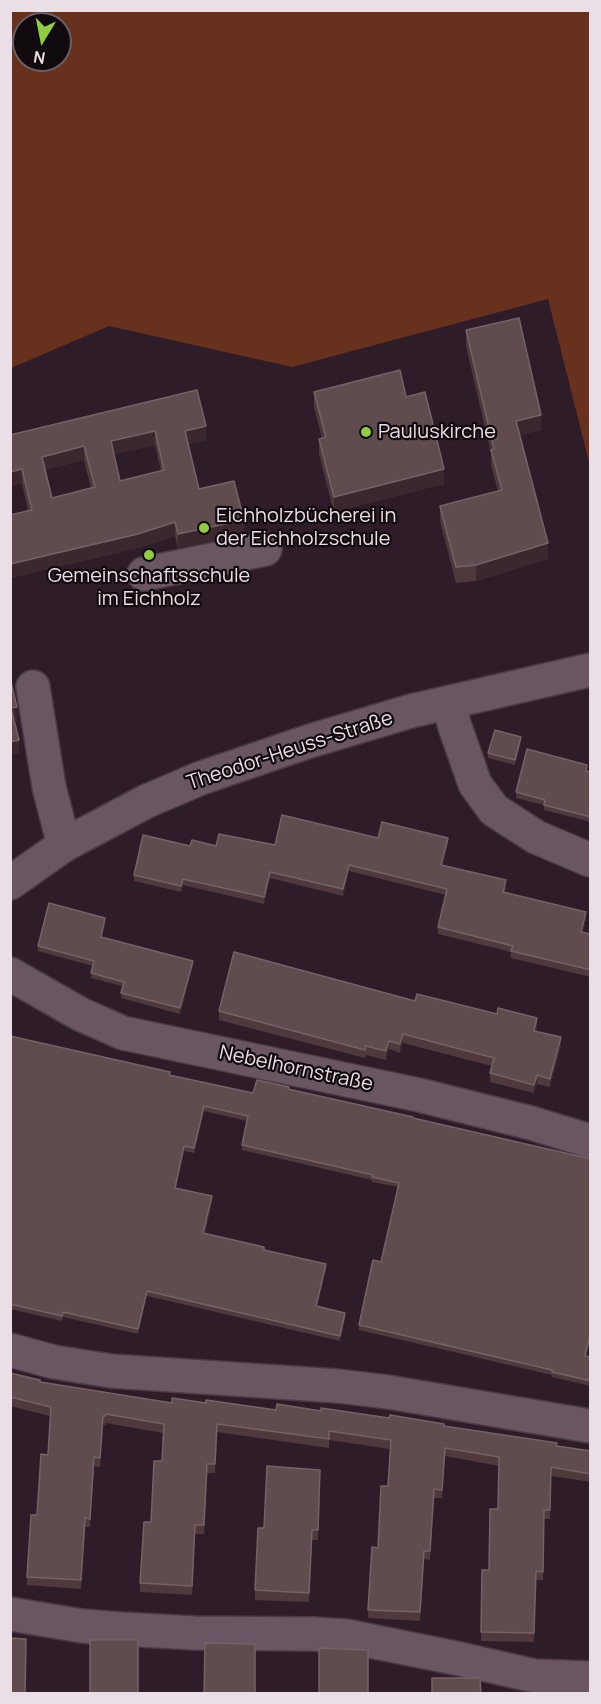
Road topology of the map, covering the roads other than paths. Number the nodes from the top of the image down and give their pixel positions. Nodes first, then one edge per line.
1 (265, 549) dead end
2 (144, 574) dead end
3 (591, 670) edge
4 (33, 687) dead end
5 (450, 703) junction
6 (64, 844) junction
7 (591, 860) edge
8 (10, 883) edge
9 (10, 974) edge
10 (591, 1141) edge
11 (10, 1350) edge
12 (591, 1426) edge
13 (10, 1614) edge
14 (591, 1678) edge

1 - 2 street
3 - 5 street, Theodor-Heuss-Straße
4 - 6 street
5 - 6 street, Theodor-Heuss-Straße
5 - 7 street
6 - 8 street, Theodor-Heuss-Straße
9 - 10 street, Nebelhornstraße
11 - 12 street
13 - 14 street

